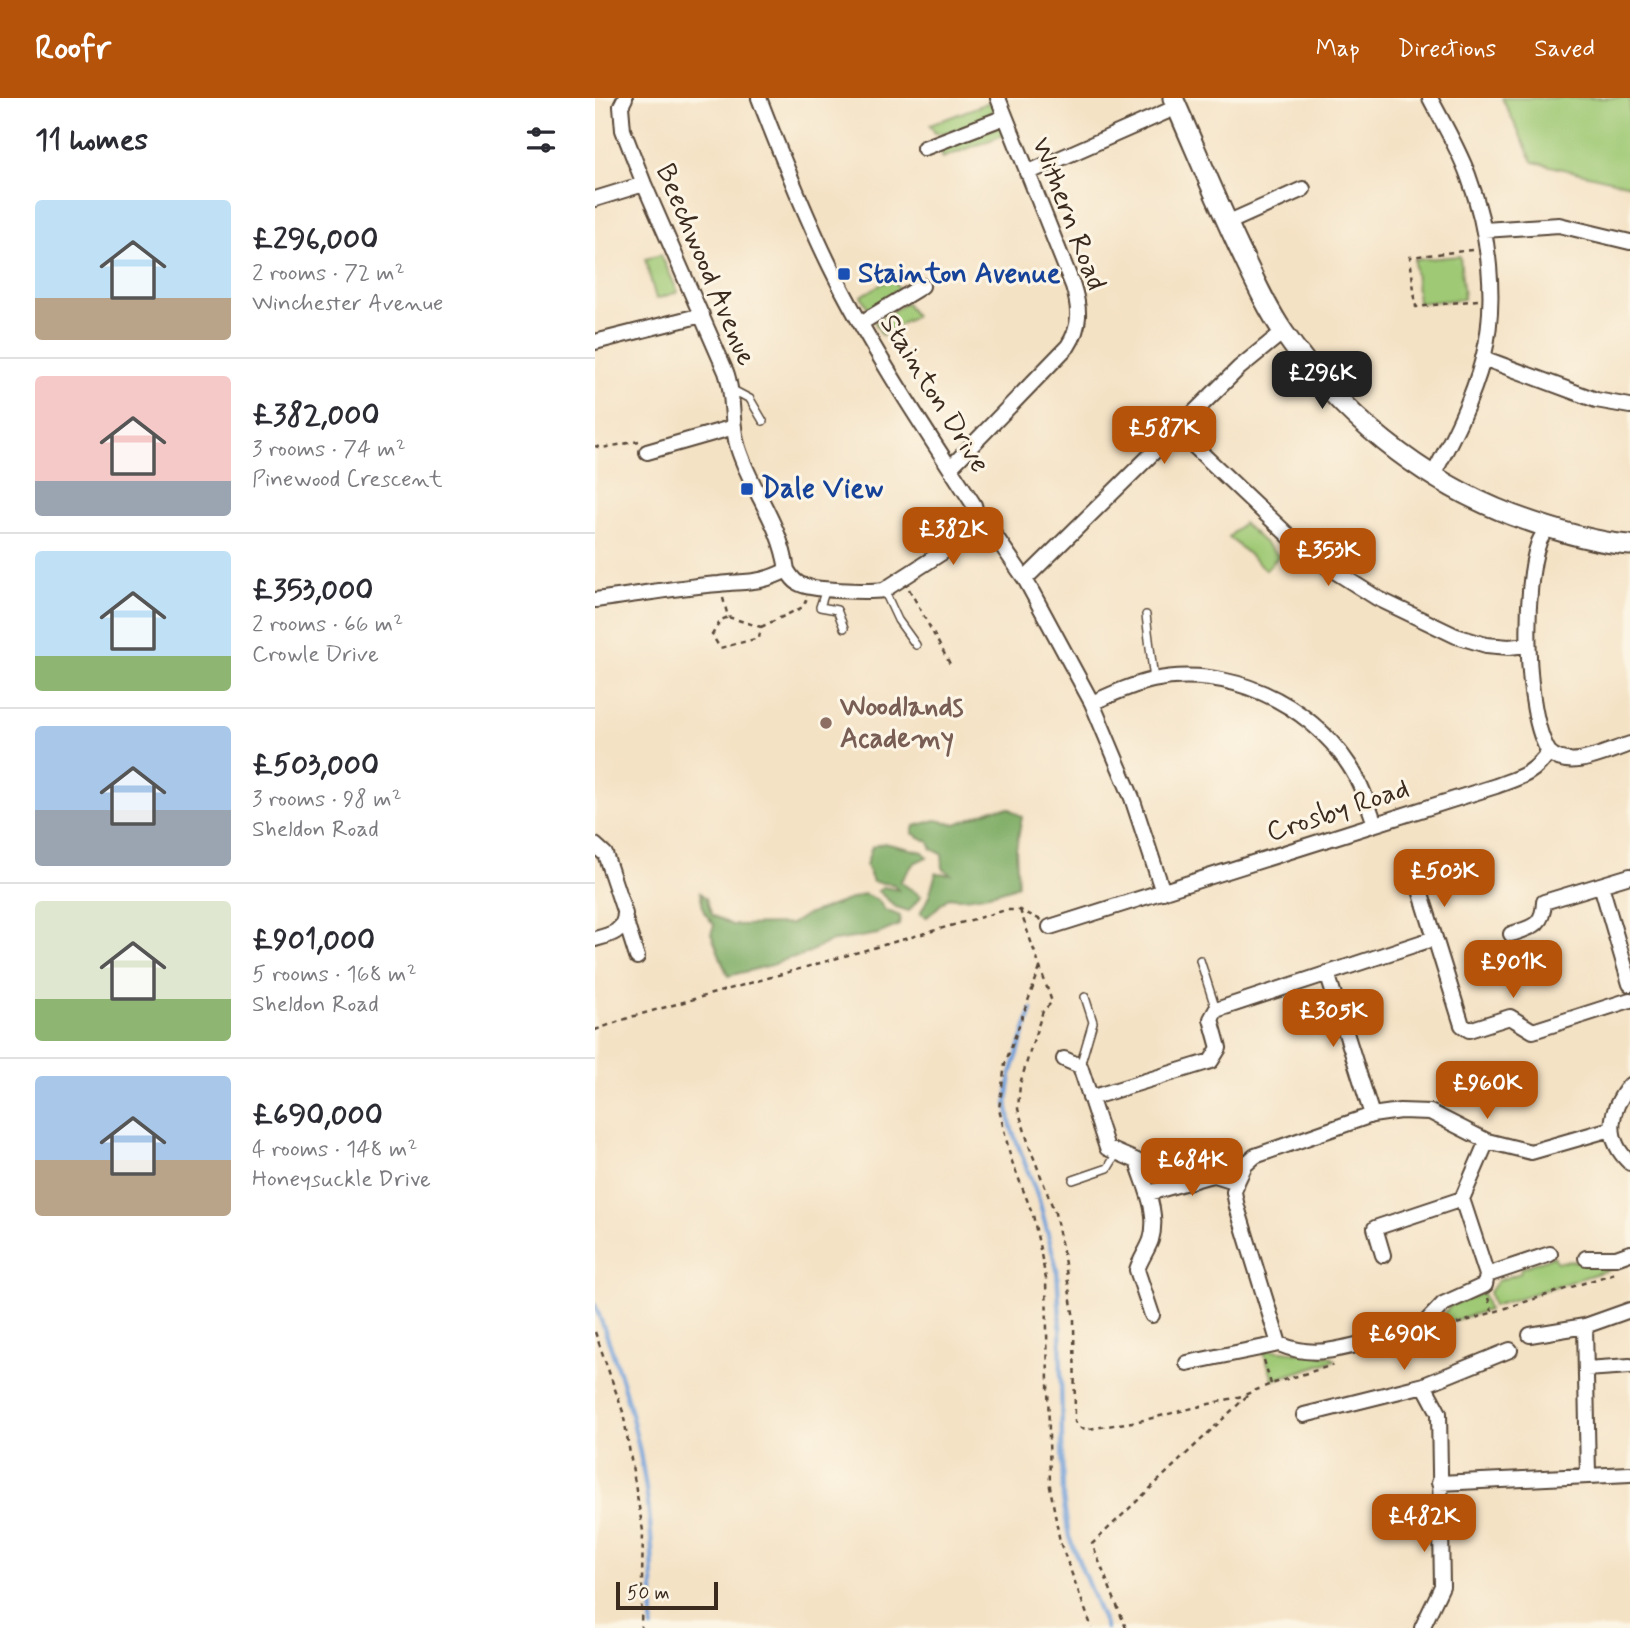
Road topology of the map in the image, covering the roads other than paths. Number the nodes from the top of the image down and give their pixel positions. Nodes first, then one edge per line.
1 (625, 98) edge
2 (759, 98) edge
3 (998, 98) edge
4 (1430, 98) edge
5 (1175, 102) edge
6 (1005, 117) junction
7 (924, 148) dead end
8 (1027, 173) junction
9 (644, 184) junction
10 (1303, 189) dead end
11 (595, 199) edge
12 (1227, 223) junction
13 (1484, 230) junction
14 (1630, 242) edge
15 (922, 286) dead end
16 (702, 315) junction
17 (861, 323) junction
18 (1283, 332) junction
19 (595, 342) edge
20 (1483, 358) junction
21 (731, 389) junction
22 (1630, 406) edge
23 (763, 421) dead end
24 (734, 427) junction
25 (1176, 429) junction
26 (647, 452) road end
27 (950, 468) junction
28 (1432, 477) junction
29 (976, 526) junction
30 (1548, 528) junction
31 (1630, 545) edge
32 (787, 570) junction
33 (1025, 579) junction
34 (827, 588) junction
35 (884, 590) junction
36 (595, 600) edge
37 (1146, 615) dead end
38 (845, 628) dead end
39 (916, 645) dead end
40 (1527, 645) junction
41 (1154, 680) junction
42 (1092, 704) junction
43 (1630, 744) edge
44 (1549, 752) junction
45 (1375, 824) junction
46 (595, 845) edge
47 (1630, 876) edge
48 (1601, 885) junction
49 (1420, 890) dead end
50 (1163, 892) junction
51 (625, 919) junction
52 (1050, 927) road end
53 (1511, 934) dead end
54 (1435, 938) junction
55 (595, 939) edge
56 (637, 957) dead end
57 (1200, 960) dead end
58 (1327, 973) junction
59 (1630, 984) edge
60 (1085, 997) dead end
61 (1630, 1000) edge
62 (1216, 1010) junction
63 (1065, 1059) dead end
64 (1080, 1066) junction
65 (1630, 1085) edge
66 (1090, 1098) junction
67 (1372, 1115) junction
68 (1611, 1129) junction
69 (1487, 1141) junction
70 (1117, 1153) junction
71 (1630, 1163) edge
72 (1073, 1180) dead end
73 (1237, 1182) junction
74 (1149, 1193) junction
75 (1462, 1199) junction
76 (1630, 1253) edge
77 (1550, 1254) dead end
78 (1383, 1255) dead end
79 (1586, 1258) dead end
80 (1487, 1275) junction
81 (1630, 1310) edge
82 (1152, 1315) dead end
83 (1585, 1326) junction
84 (1530, 1335) dead end
85 (1387, 1337) dead end
86 (1368, 1342) dead end
87 (1279, 1344) junction
88 (1510, 1350) dead end
89 (1187, 1363) dead end
90 (1630, 1366) edge
91 (1586, 1369) junction
92 (1424, 1385) junction
93 (1304, 1415) dead end
94 (1630, 1474) edge
95 (1588, 1475) junction
96 (1439, 1483) junction
97 (1422, 1628) edge

1 - 9 street, Beechwood Avenue
2 - 17 street, Stainton Drive
3 - 6 street, Withern Road
4 - 13 street
5 - 8 street
5 - 12 street
6 - 7 street
6 - 8 street, Withern Road
8 - 27 street, Withern Road
9 - 11 street
9 - 16 street, Beechwood Avenue
10 - 12 street
12 - 18 street
13 - 14 street
13 - 20 street
15 - 17 street
16 - 19 street
16 - 21 street, Beechwood Avenue
17 - 27 street, Stainton Drive
18 - 25 street
18 - 28 street
20 - 22 street
20 - 28 street
21 - 23 lane
21 - 24 street, Beechwood Avenue
24 - 26 street
24 - 32 street, Beechwood Avenue
25 - 33 street
25 - 40 street
27 - 29 street, Stainton Drive
28 - 30 street
29 - 33 street
29 - 35 street
30 - 31 street
30 - 40 street
32 - 34 street
32 - 36 street
33 - 42 street
34 - 35 street
34 - 38 lane
35 - 39 lane
37 - 41 lane
40 - 44 street
41 - 42 street
41 - 45 street
42 - 50 street
43 - 44 street
44 - 45 street, Crosby Road
45 - 50 street, Crosby Road
46 - 51 street
47 - 48 street
48 - 53 street
48 - 59 street
49 - 54 street
50 - 52 street, Crosby Road
51 - 55 street
51 - 56 street
54 - 58 street
54 - 61 street
57 - 62 lane
58 - 62 street
58 - 67 street
60 - 64 lane
62 - 66 street
63 - 64 street
64 - 66 street
65 - 68 street
66 - 70 street
67 - 69 street
67 - 73 street
68 - 69 street
68 - 71 street
69 - 75 street
70 - 72 lane
70 - 74 street
73 - 74 street
73 - 87 street
74 - 82 street
75 - 78 street
75 - 80 street
76 - 79 street
77 - 80 street
80 - 85 street
81 - 83 street
83 - 84 street
83 - 91 street
86 - 87 street
87 - 89 street
88 - 92 street
90 - 91 street
91 - 95 street
92 - 93 street
92 - 96 street
94 - 95 street
95 - 96 street
96 - 97 street

